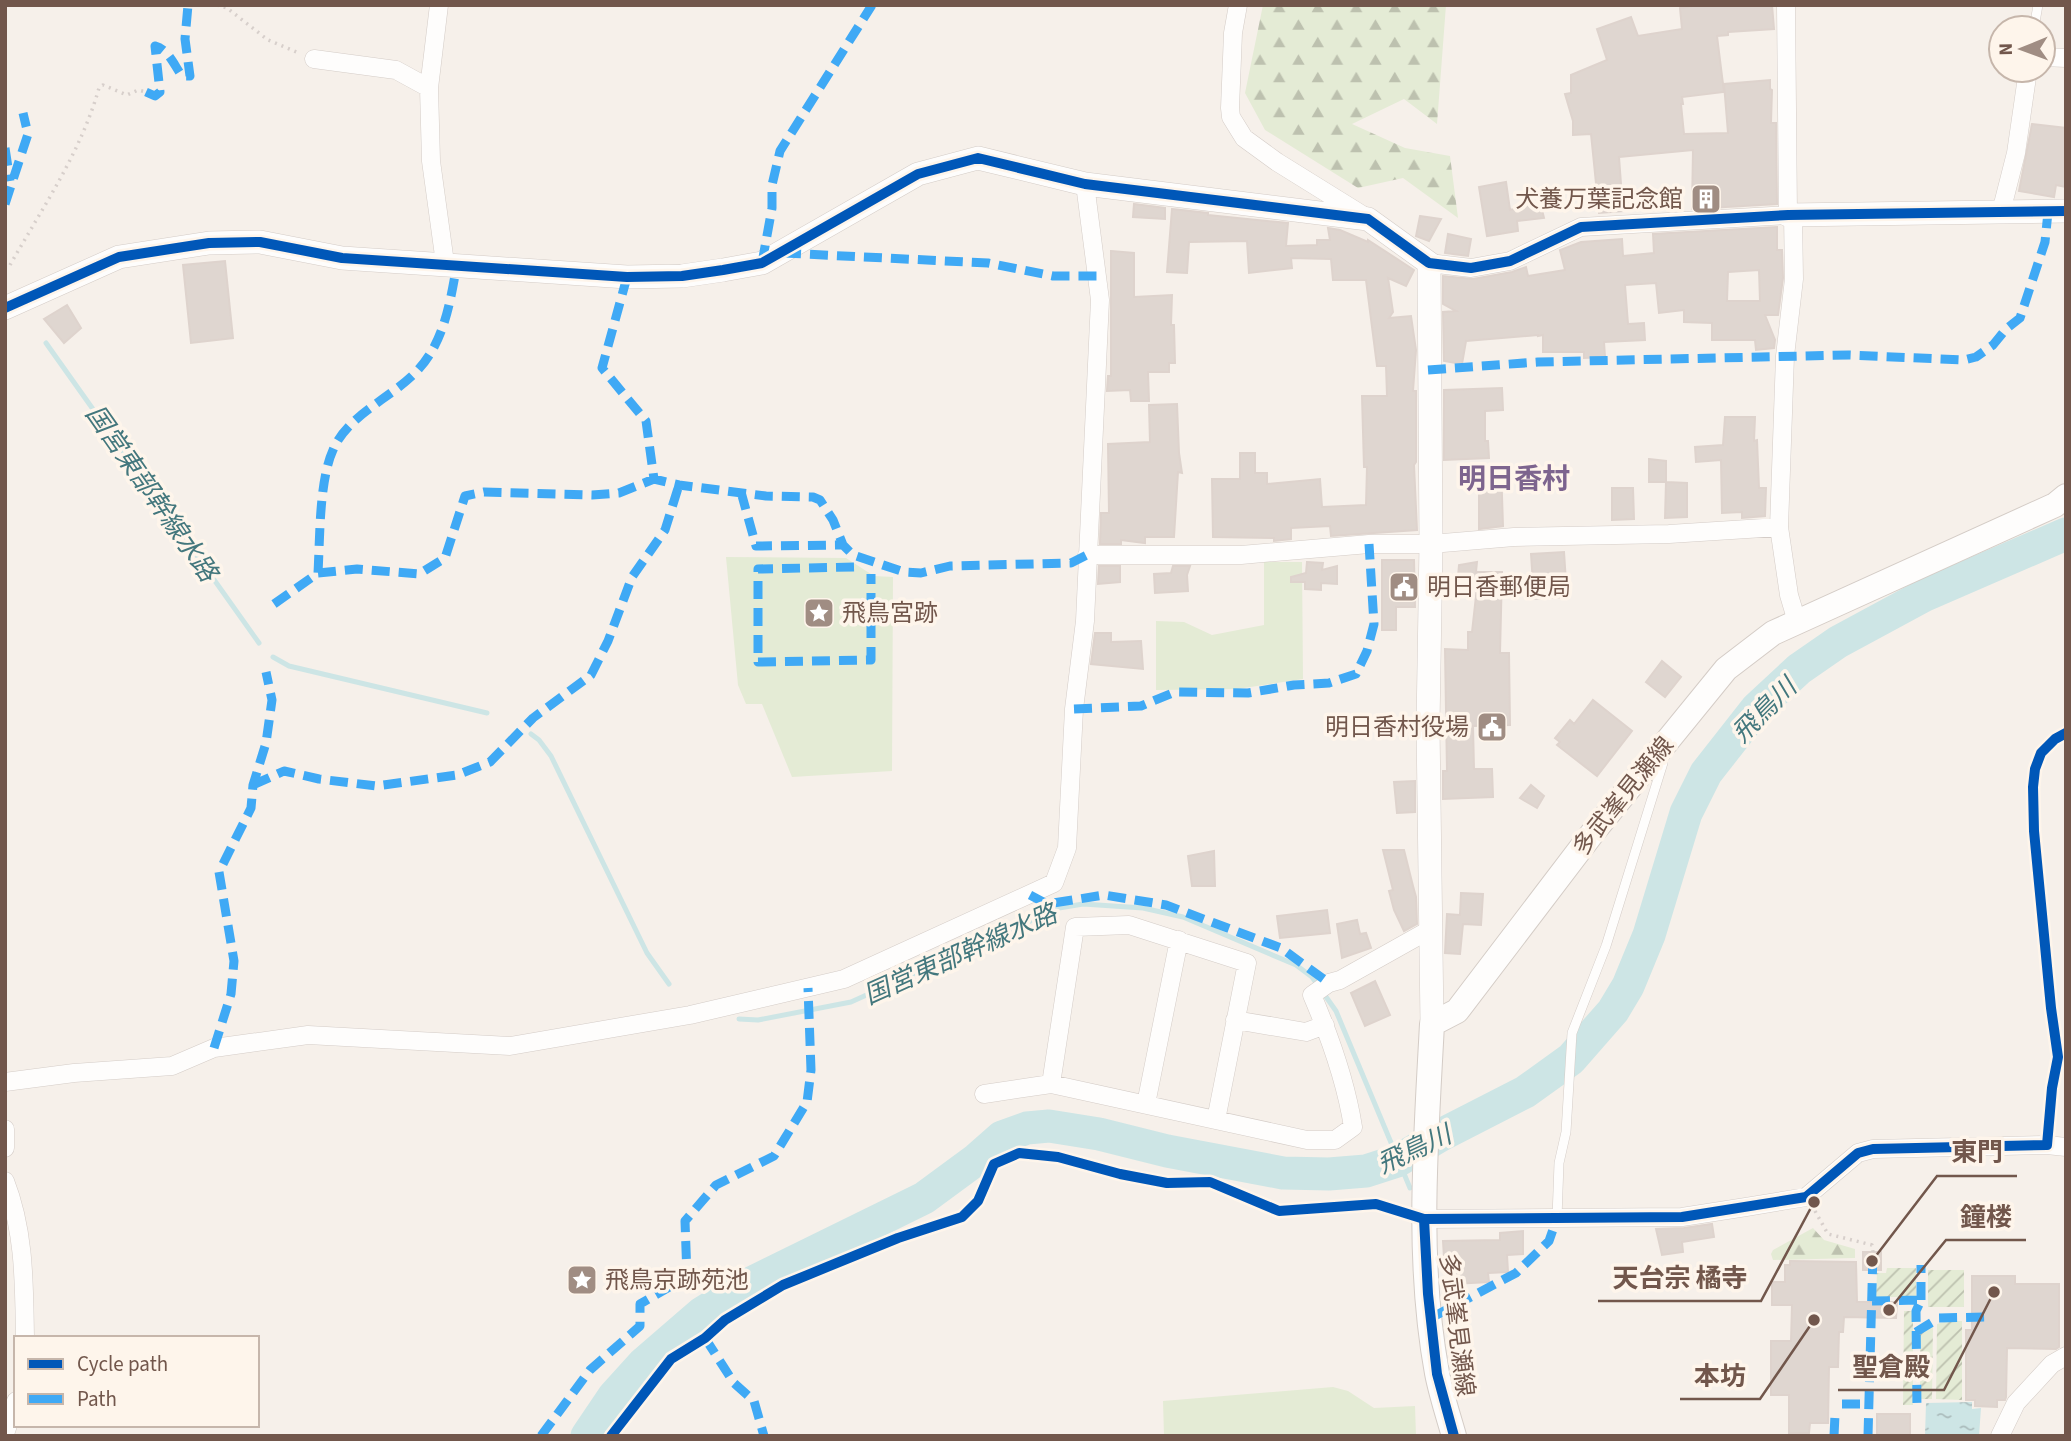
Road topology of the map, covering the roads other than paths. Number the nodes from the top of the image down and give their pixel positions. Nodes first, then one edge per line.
1 (439, 5) edge
2 (1238, 5) edge
3 (1786, 5) edge
4 (314, 59) road end
5 (2026, 84) edge
6 (429, 88) junction
7 (1085, 184) junction
8 (2066, 211) edge
9 (2001, 212) junction
10 (1791, 215) junction
11 (1368, 219) junction
12 (445, 263) junction
13 (1429, 263) junction
14 (5, 308) edge
15 (2066, 496) edge
16 (1779, 527) junction
17 (1431, 544) junction
18 (1087, 555) junction
19 (1797, 622) junction
20 (1657, 753) junction
21 (1431, 929) junction
22 (1179, 940) junction
23 (1236, 1020) junction
24 (1432, 1024) junction
25 (1325, 1025) junction
26 (5, 1082) edge
27 (1051, 1084) junction
28 (984, 1094) dead end
29 (1146, 1104) junction
30 (1216, 1120) junction
31 (5, 1129) edge
32 (2066, 1147) edge
33 (5, 1148) edge
34 (5, 1181) edge
35 (1557, 1218) junction
36 (1424, 1219) junction
37 (25, 1336) edge
38 (2066, 1356) edge
39 (14, 1407) edge
40 (5, 1434) edge
41 (1454, 1436) edge
42 (2000, 1436) edge

1 - 6 street
2 - 11 street
3 - 10 street
4 - 6 street
5 - 9 street
6 - 12 street
7 - 11 street
7 - 12 street
7 - 18 street
8 - 9 street
9 - 10 street
10 - 13 street
10 - 16 street
11 - 13 street
12 - 14 street
13 - 17 street
15 - 19 main road, 多武峯見瀬線
16 - 17 street
16 - 19 street
17 - 18 street
17 - 21 street
18 - 26 street
19 - 20 main road, 多武峯見瀬線
20 - 24 main road, 多武峯見瀬線
20 - 35 lane
21 - 24 street
21 - 25 street
22 - 23 street
22 - 27 street
22 - 29 street
23 - 25 street
23 - 30 street
24 - 36 main road, 多武峯見瀬線
25 - 30 street
27 - 28 street
27 - 29 street
29 - 30 street
31 - 33 street
32 - 35 street
34 - 37 street
35 - 36 street
36 - 41 main road, 多武峯見瀬線
38 - 42 street
39 - 40 street

